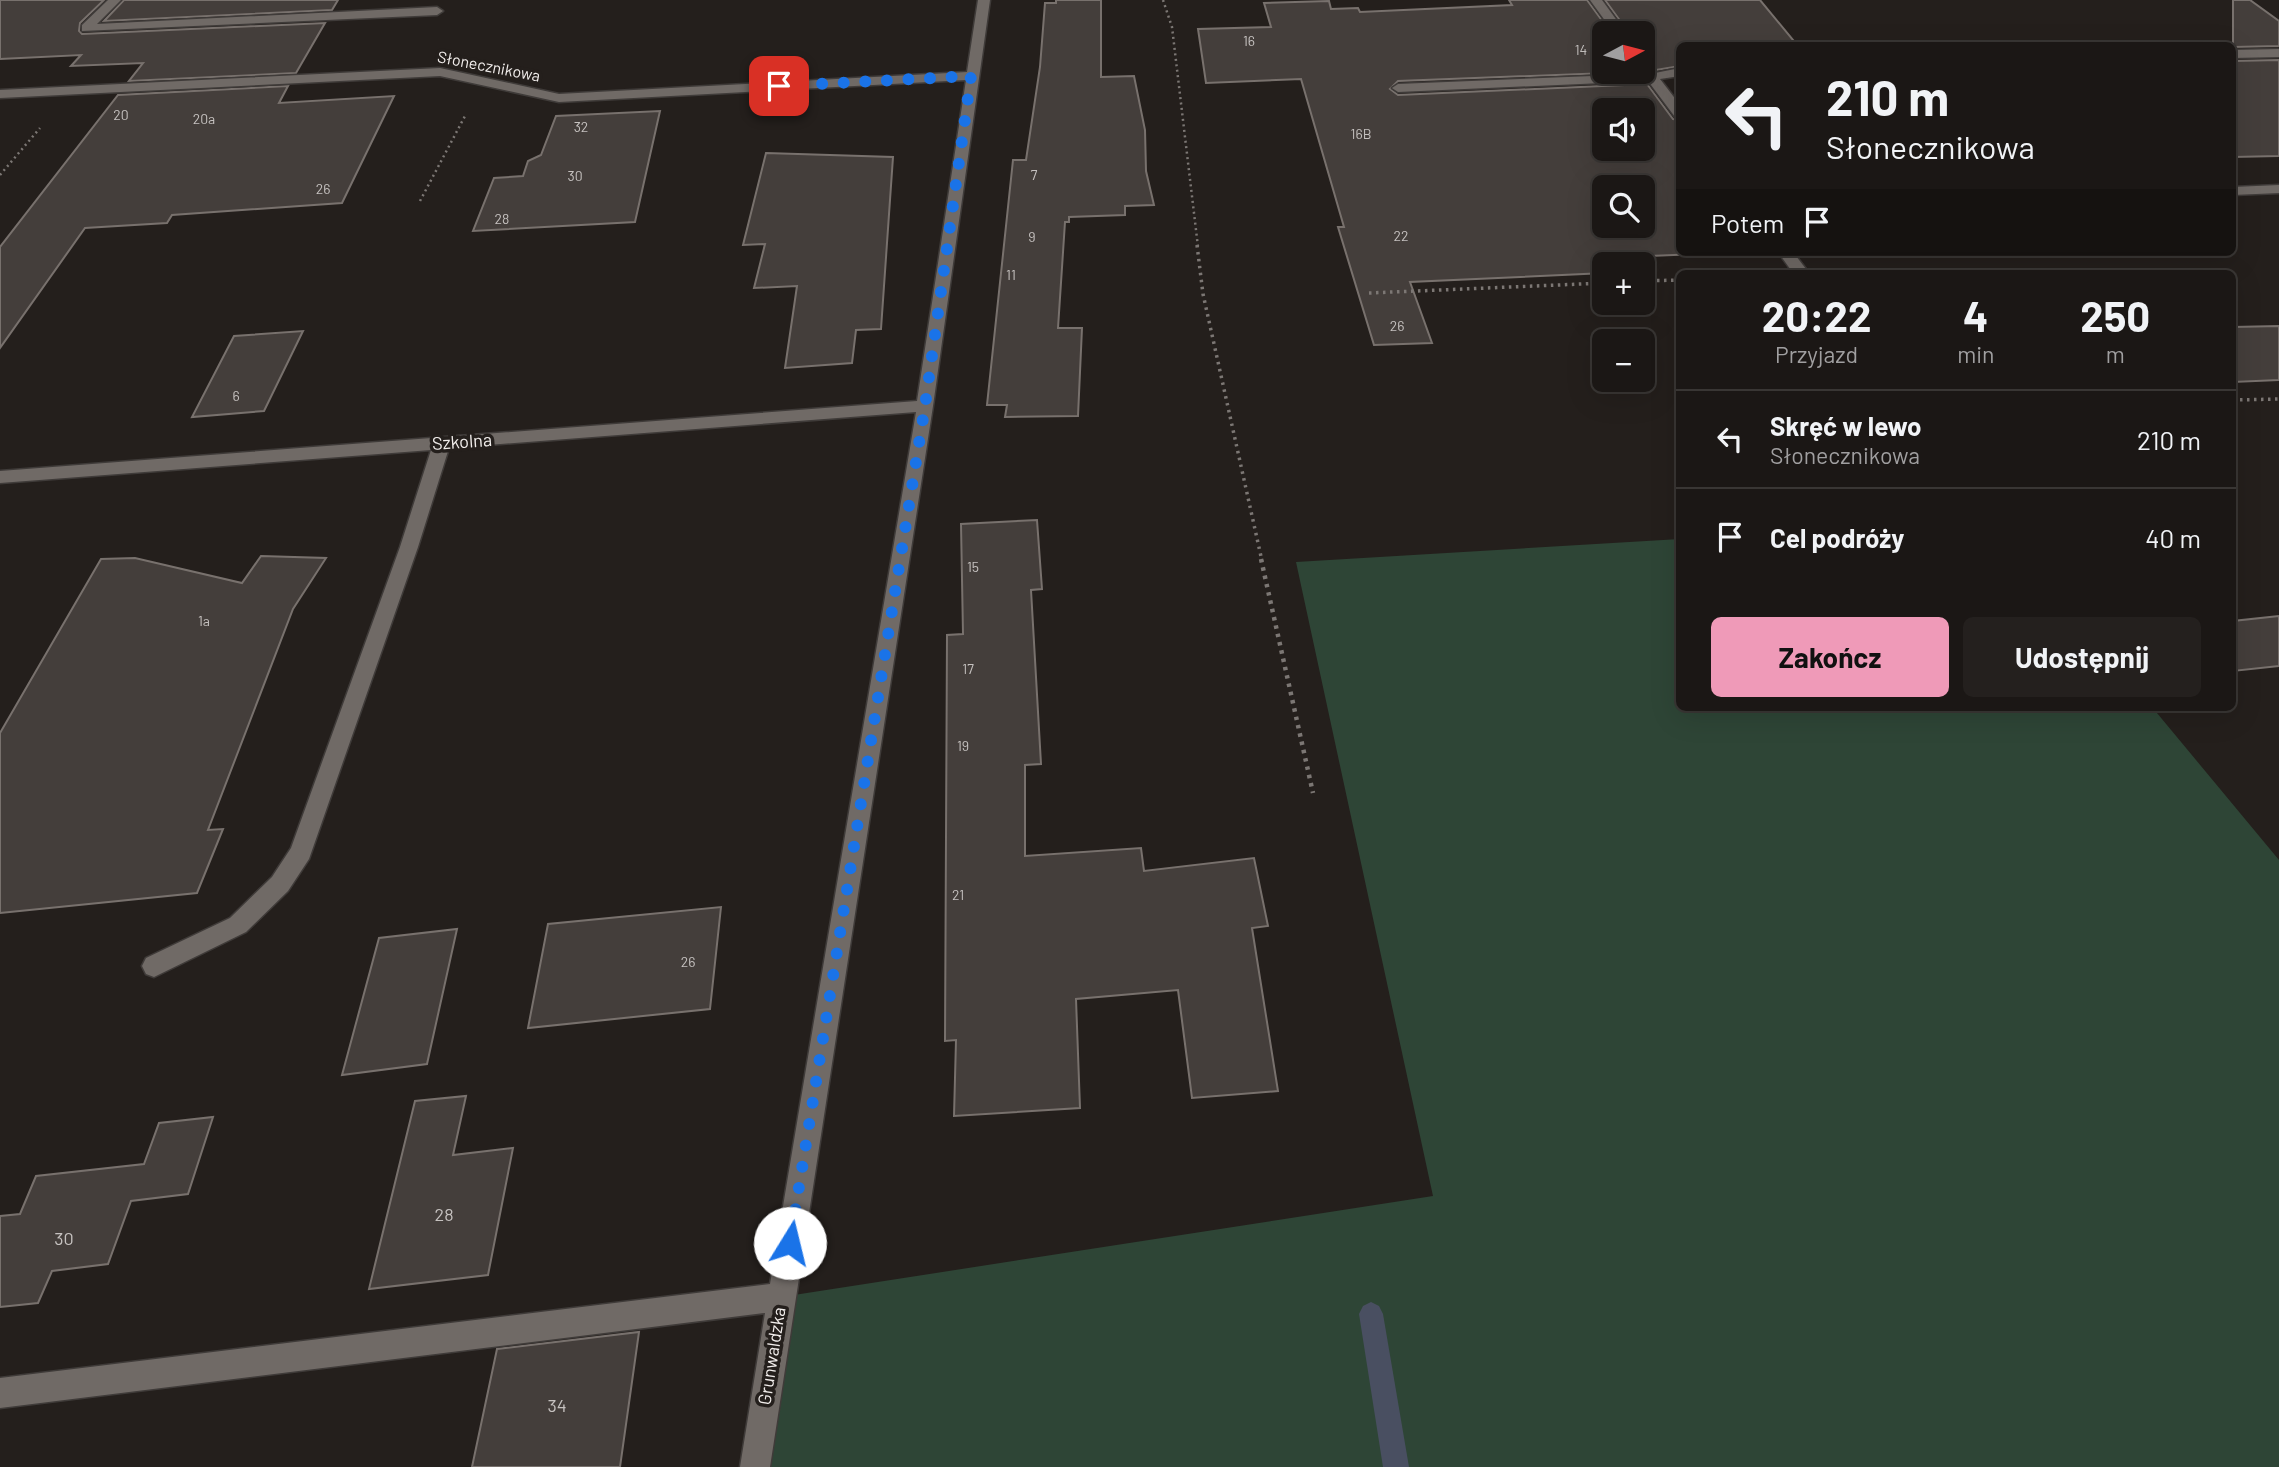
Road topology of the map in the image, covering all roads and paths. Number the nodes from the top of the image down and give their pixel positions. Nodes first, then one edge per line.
1 (115, 0) edge
2 (984, 0) edge
3 (1163, 0) edge
4 (1596, 0) edge
5 (437, 11) dead end
6 (1611, 21) edge
7 (2279, 52) edge
8 (2236, 54) edge
9 (1676, 73) edge
10 (971, 76) junction
11 (1656, 76) edge
12 (1592, 80) edge
13 (1656, 82) edge
14 (499, 85) junction
15 (1398, 88) dead end
16 (72, 90) junction
17 (0, 94) edge
18 (1676, 109) edge
19 (0, 175) edge
20 (2279, 189) edge
21 (2236, 191) edge
22 (420, 201) dead end
23 (1788, 256) edge
24 (1799, 270) edge
25 (1676, 280) edge
26 (1655, 281) edge
27 (1592, 284) edge
28 (1369, 293) dead end
29 (2279, 399) edge
30 (2236, 400) edge
31 (925, 406) junction
32 (442, 443) junction
33 (0, 477) edge
34 (1313, 793) dead end
35 (154, 966) dead end
36 (781, 1297) junction
37 (0, 1393) edge
38 (755, 1467) edge

1 - 5 street
2 - 10 street, Grunwaldzka
3 - 34 path
4 - 6 street
7 - 8 street
9 - 11 street
10 - 14 street, Słonecznikowa
10 - 31 street, Grunwaldzka
12 - 15 street
13 - 18 street
14 - 16 street, Słonecznikowa
14 - 22 path
16 - 17 street, Słonecznikowa
16 - 19 path
20 - 21 street
23 - 24 street
25 - 26 path
27 - 28 path
29 - 30 path
31 - 32 street, Szkolna
31 - 36 street, Grunwaldzka
32 - 33 street, Szkolna
32 - 35 street
36 - 37 street
36 - 38 street, Grunwaldzka

